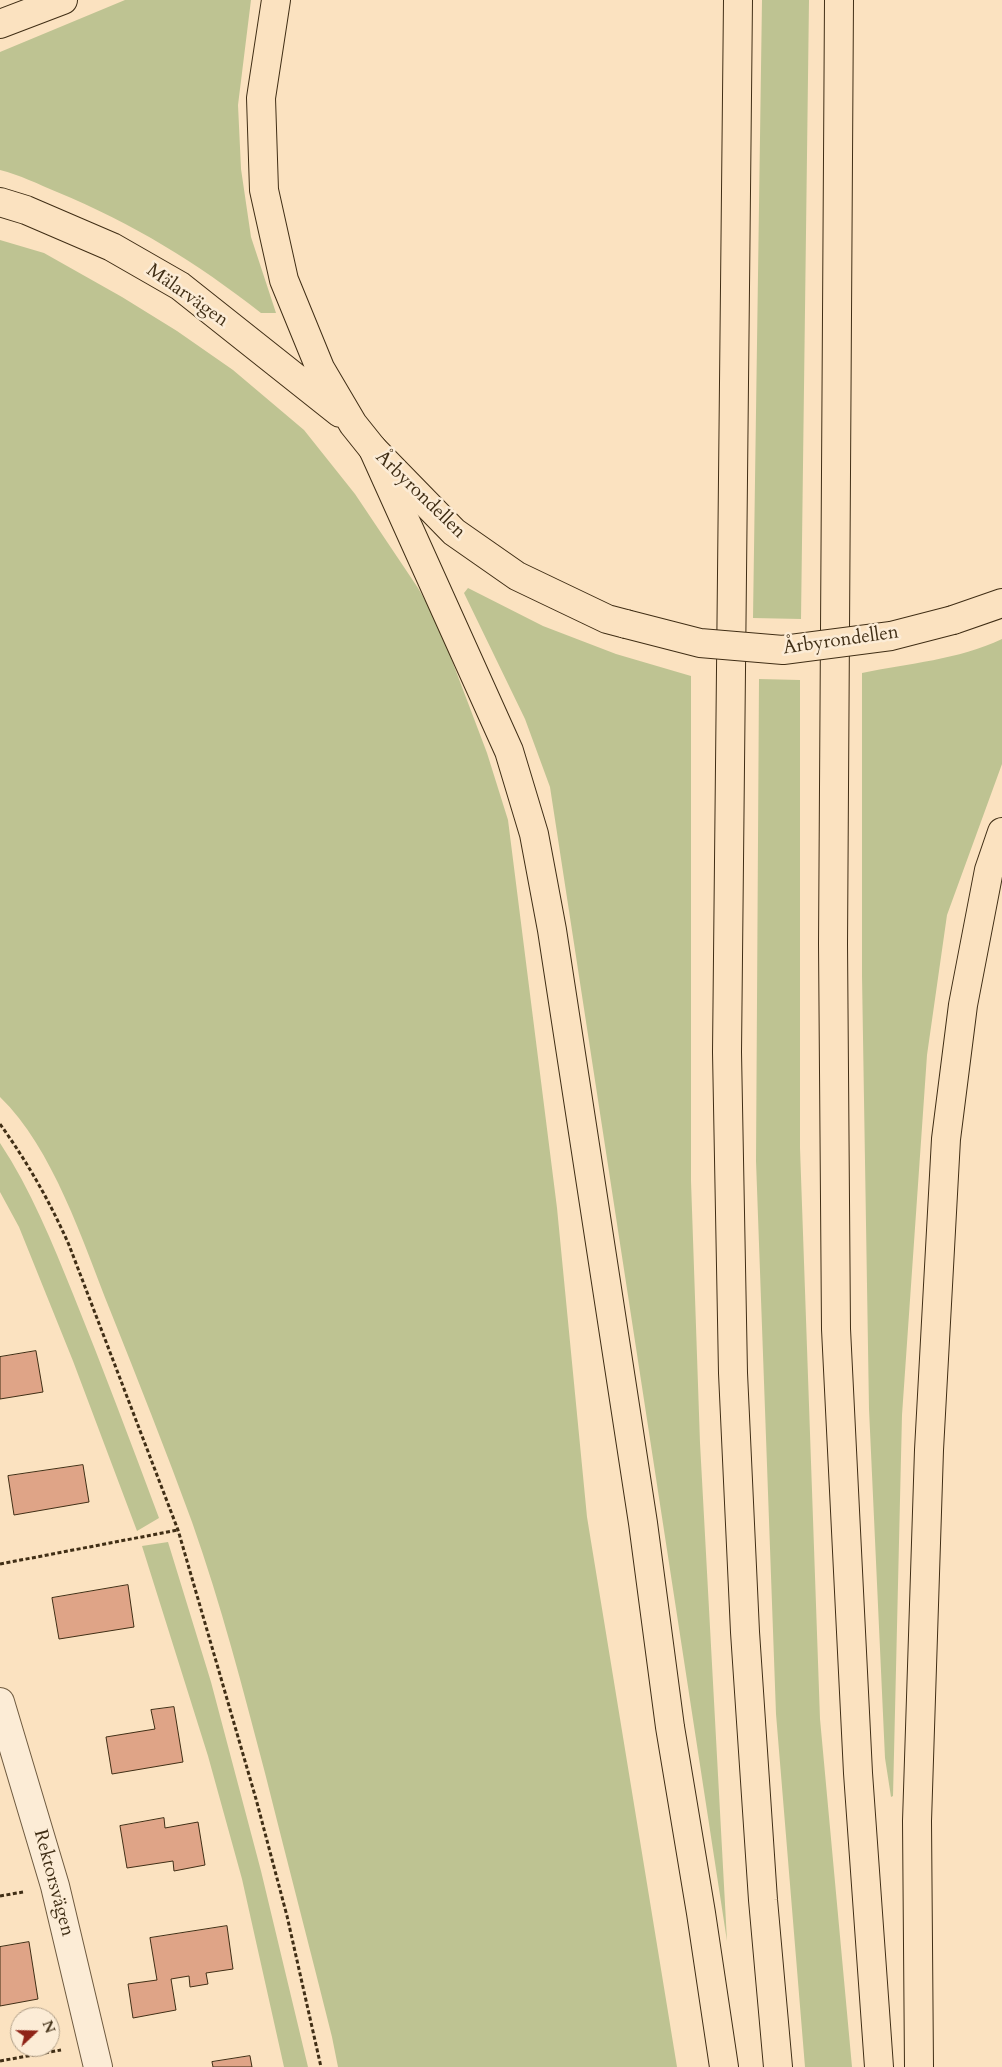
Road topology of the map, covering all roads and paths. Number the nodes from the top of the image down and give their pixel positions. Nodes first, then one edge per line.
1 (63, 0) edge
2 (276, 0) edge
3 (738, 0) edge
4 (839, 0) edge
5 (0, 24) edge
6 (0, 202) edge
7 (353, 424) junction
8 (373, 449) junction
9 (1002, 603) edge
10 (1002, 832) edge
11 (0, 1124) edge
12 (178, 1530) junction
13 (0, 1564) edge
14 (0, 1702) edge
15 (95, 2055) edge
16 (0, 2061) edge
17 (321, 2067) edge
18 (724, 2067) edge
19 (778, 2067) edge
20 (879, 2067) edge
21 (919, 2067) edge

1 - 5 main road
2 - 7 main road, Årbyrondellen
3 - 19 main road
4 - 20 main road
6 - 7 main road, Mälarvägen
7 - 8 main road, Årbyrondellen
8 - 9 main road, Årbyrondellen, bridge
8 - 18 main road
10 - 21 main road
11 - 12 path
12 - 13 path
12 - 17 path
14 - 15 street, Rektorsvägen
15 - 16 path

